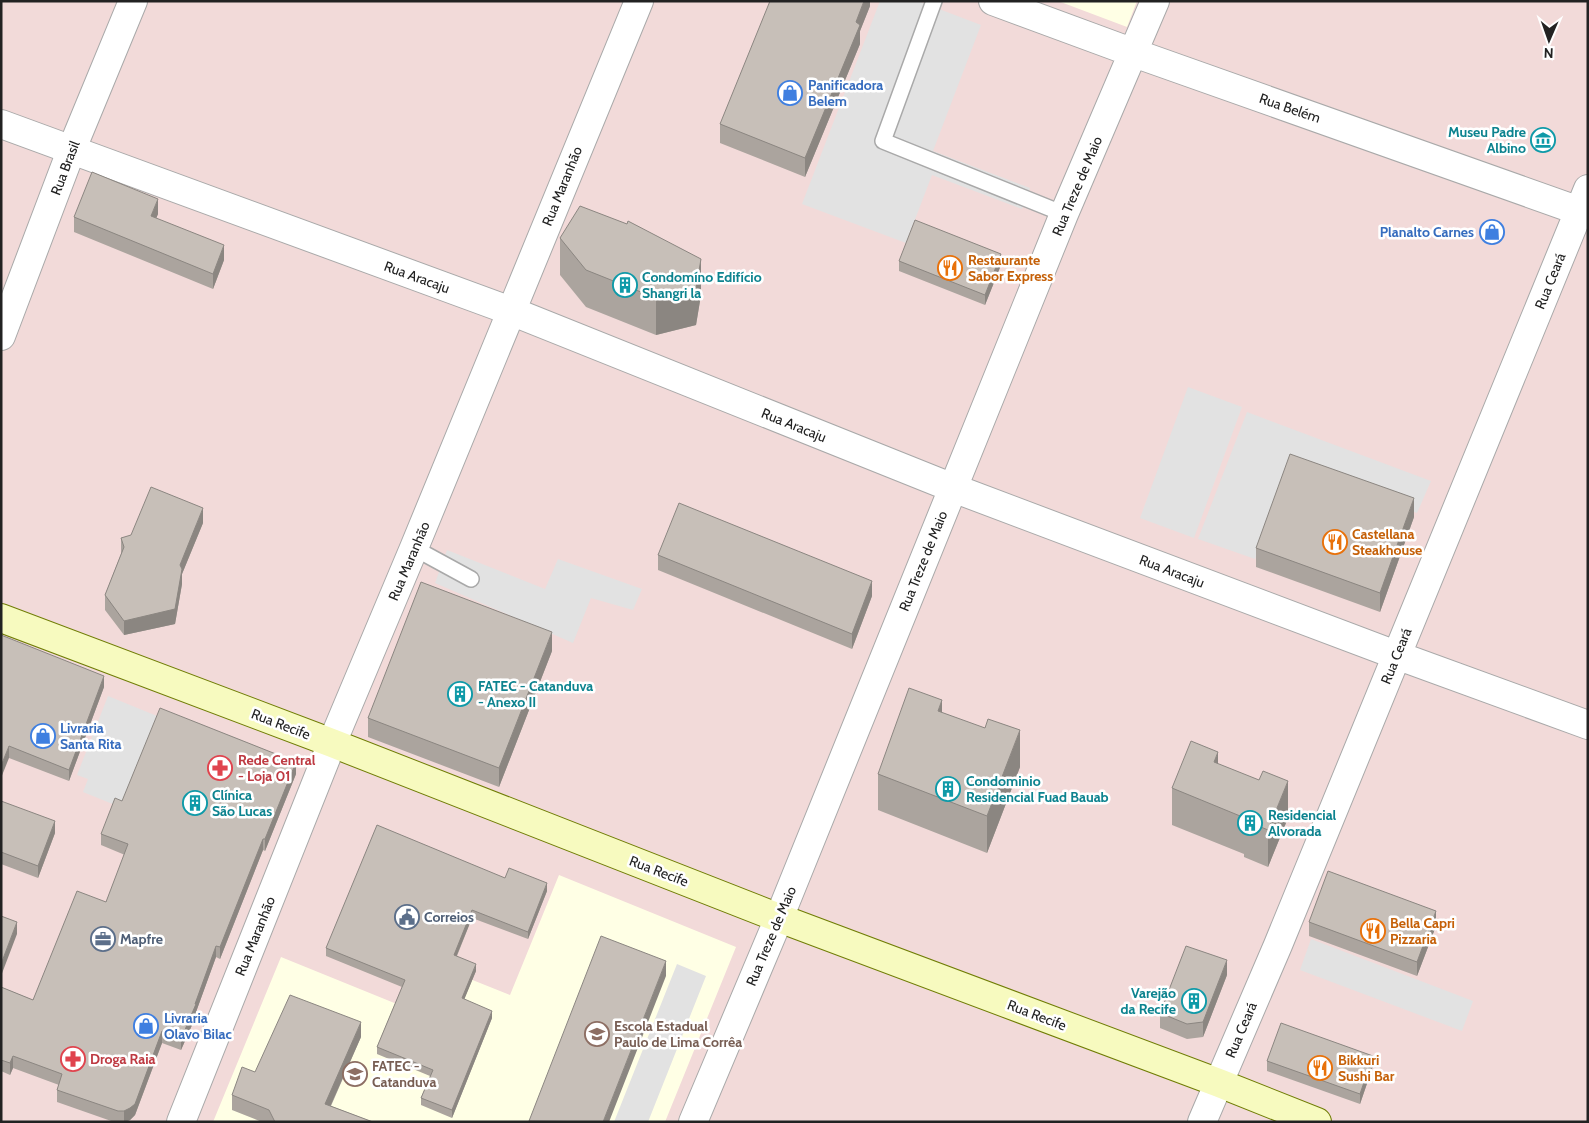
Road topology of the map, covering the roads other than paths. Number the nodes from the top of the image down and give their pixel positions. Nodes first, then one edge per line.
1 (133, 1) edge
2 (639, 1) edge
3 (934, 1) edge
4 (993, 1) edge
5 (1155, 1) edge
6 (1134, 53) junction
7 (1, 124) edge
8 (71, 151) junction
9 (1585, 204) edge
10 (1064, 214) junction
11 (510, 312) junction
12 (1, 336) edge
13 (953, 488) junction
14 (414, 548) junction
15 (471, 579) dead end
16 (1, 618) edge
17 (1396, 655) junction
18 (1588, 724) edge
19 (332, 743) junction
20 (779, 918) junction
21 (1219, 1083) junction
22 (181, 1122) edge
23 (693, 1122) edge
24 (1202, 1122) edge
25 (1317, 1122) edge

1 - 8 street, Rua Brasil
2 - 11 street, Rua Maranhão
3 - 10 lane
4 - 6 street, Rua Belém
5 - 6 street, Rua Treze de Maio
6 - 9 street, Rua Belém
6 - 10 street, Rua Treze de Maio
7 - 8 street, Rua Aracaju
8 - 11 street, Rua Aracaju
8 - 12 street, Rua Brasil
9 - 17 street, Rua Ceará
10 - 13 street, Rua Treze de Maio
11 - 13 street, Rua Aracaju
11 - 14 street, Rua Maranhão
13 - 17 street, Rua Aracaju
13 - 20 street, Rua Treze de Maio
14 - 15 lane
14 - 19 street, Rua Maranhão
16 - 19 main road, Rua Recife
17 - 18 street, Rua Aracaju
17 - 21 street, Rua Ceará
19 - 20 main road, Rua Recife
19 - 22 street, Rua Maranhão
20 - 21 main road, Rua Recife
20 - 23 street, Rua Treze de Maio
21 - 24 street, Rua Ceará
21 - 25 main road, Rua Recife

